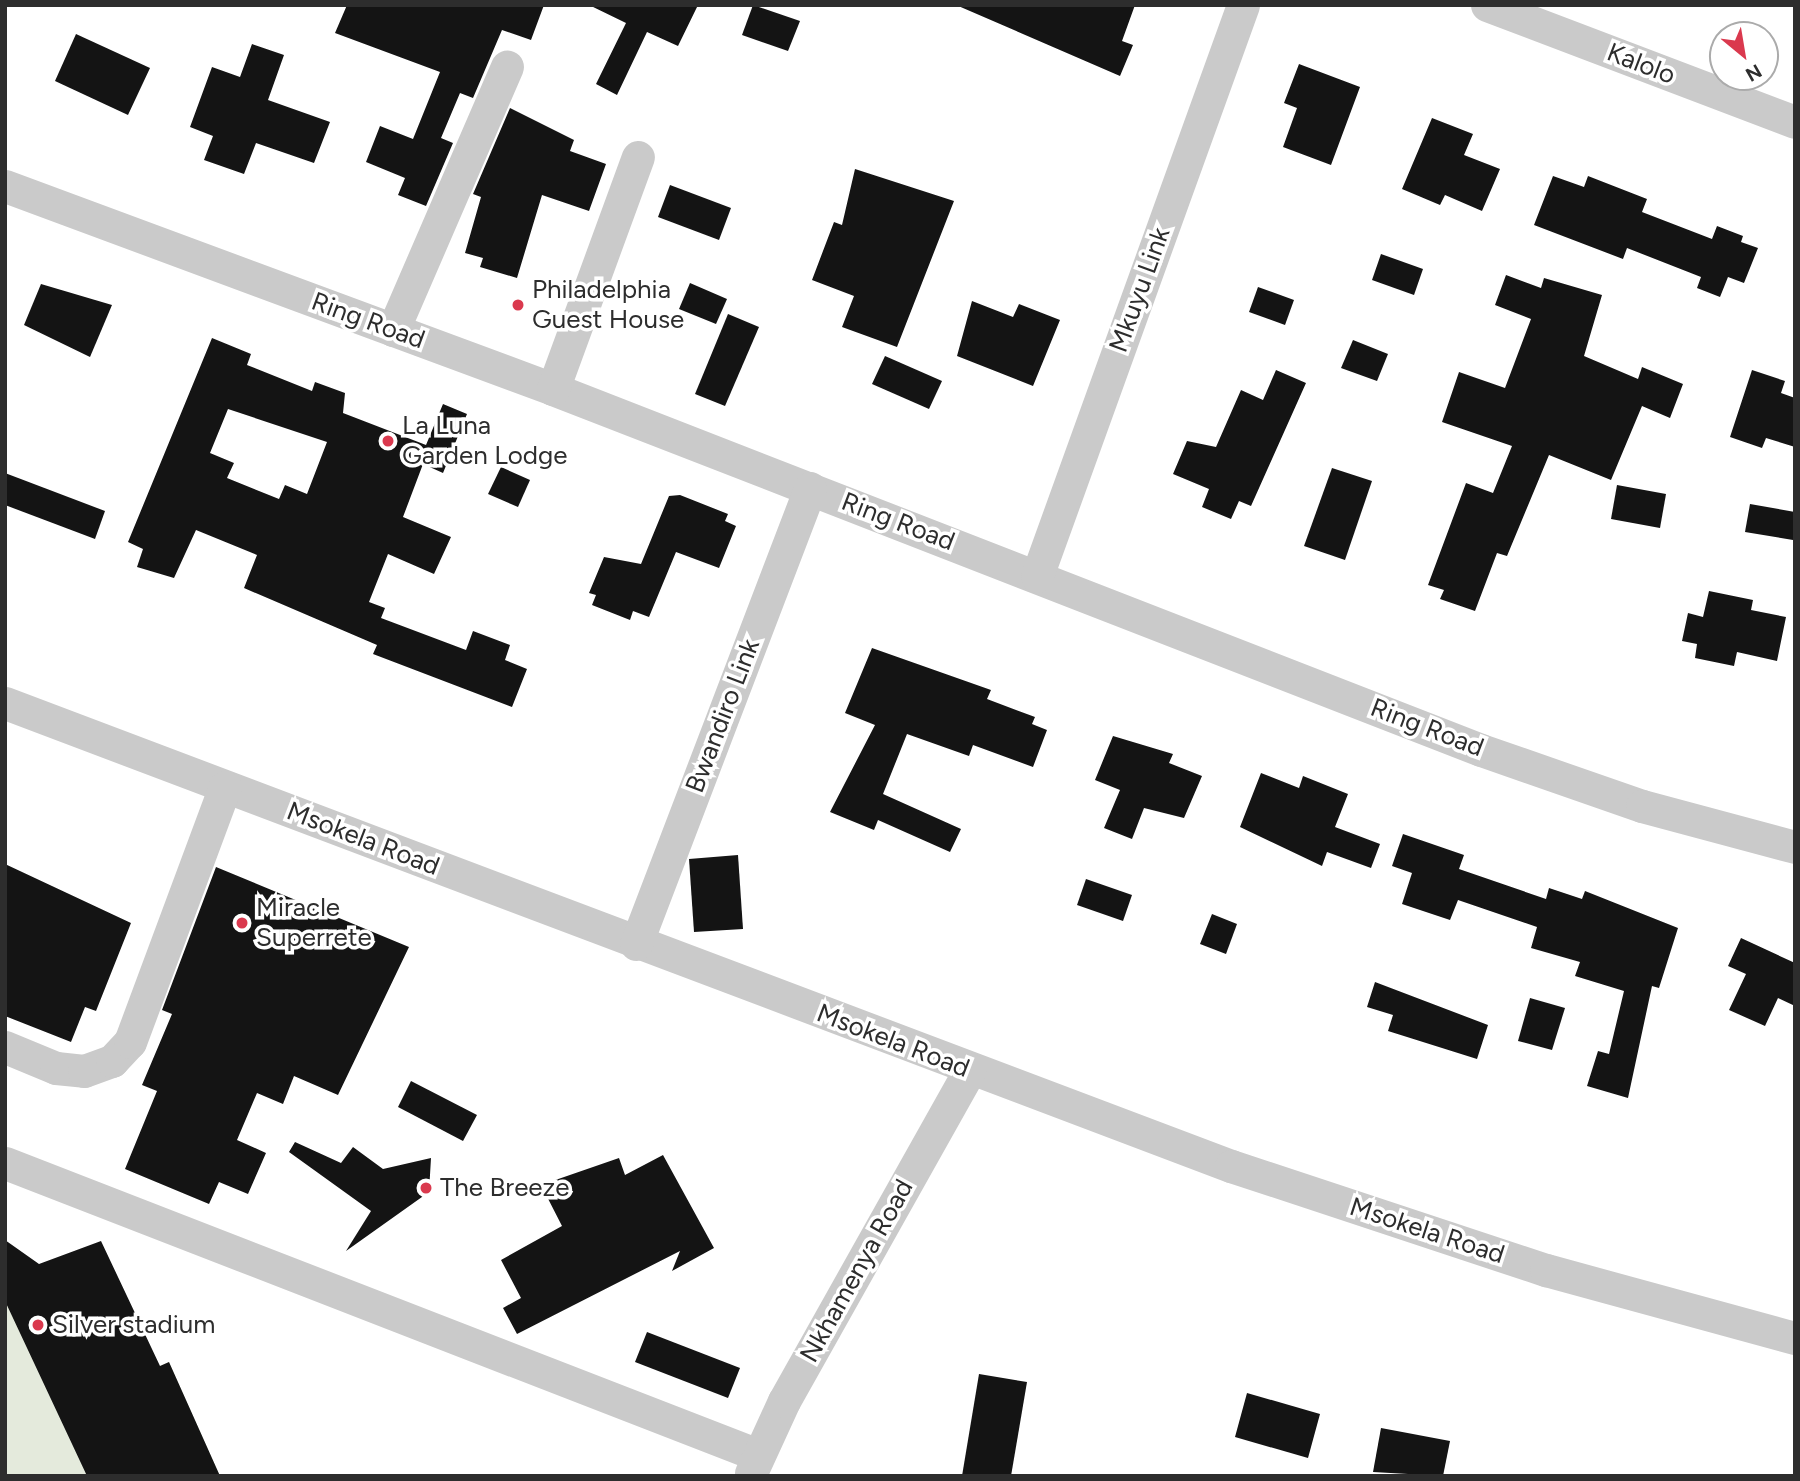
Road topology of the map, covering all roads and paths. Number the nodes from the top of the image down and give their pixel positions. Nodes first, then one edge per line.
1 (1243, 5) edge
2 (1487, 5) edge
3 (508, 68) dead end
4 (1795, 122) edge
5 (638, 157) dead end
6 (5, 186) edge
7 (393, 330) junction
8 (553, 389) junction
9 (810, 488) junction
10 (1037, 576) junction
11 (5, 703) edge
12 (225, 787) junction
13 (1795, 846) edge
14 (636, 944) junction
15 (5, 1047) edge
16 (970, 1070) junction
17 (5, 1163) edge
18 (1795, 1338) edge
19 (754, 1465) edge

1 - 10 street, Mkuyu Link
2 - 4 street, Kalolo
3 - 7 street
5 - 8 street
6 - 7 street, Ring Road
7 - 8 street, Ring Road
8 - 9 street, Ring Road
9 - 10 street, Ring Road
9 - 14 street, Bwandiro Link
10 - 13 street, Ring Road
11 - 12 street, Msokela Road
12 - 14 street, Msokela Road
12 - 15 street
14 - 16 street, Msokela Road
16 - 18 street, Msokela Road
16 - 19 street, Nkhamenya Road
17 - 19 street

